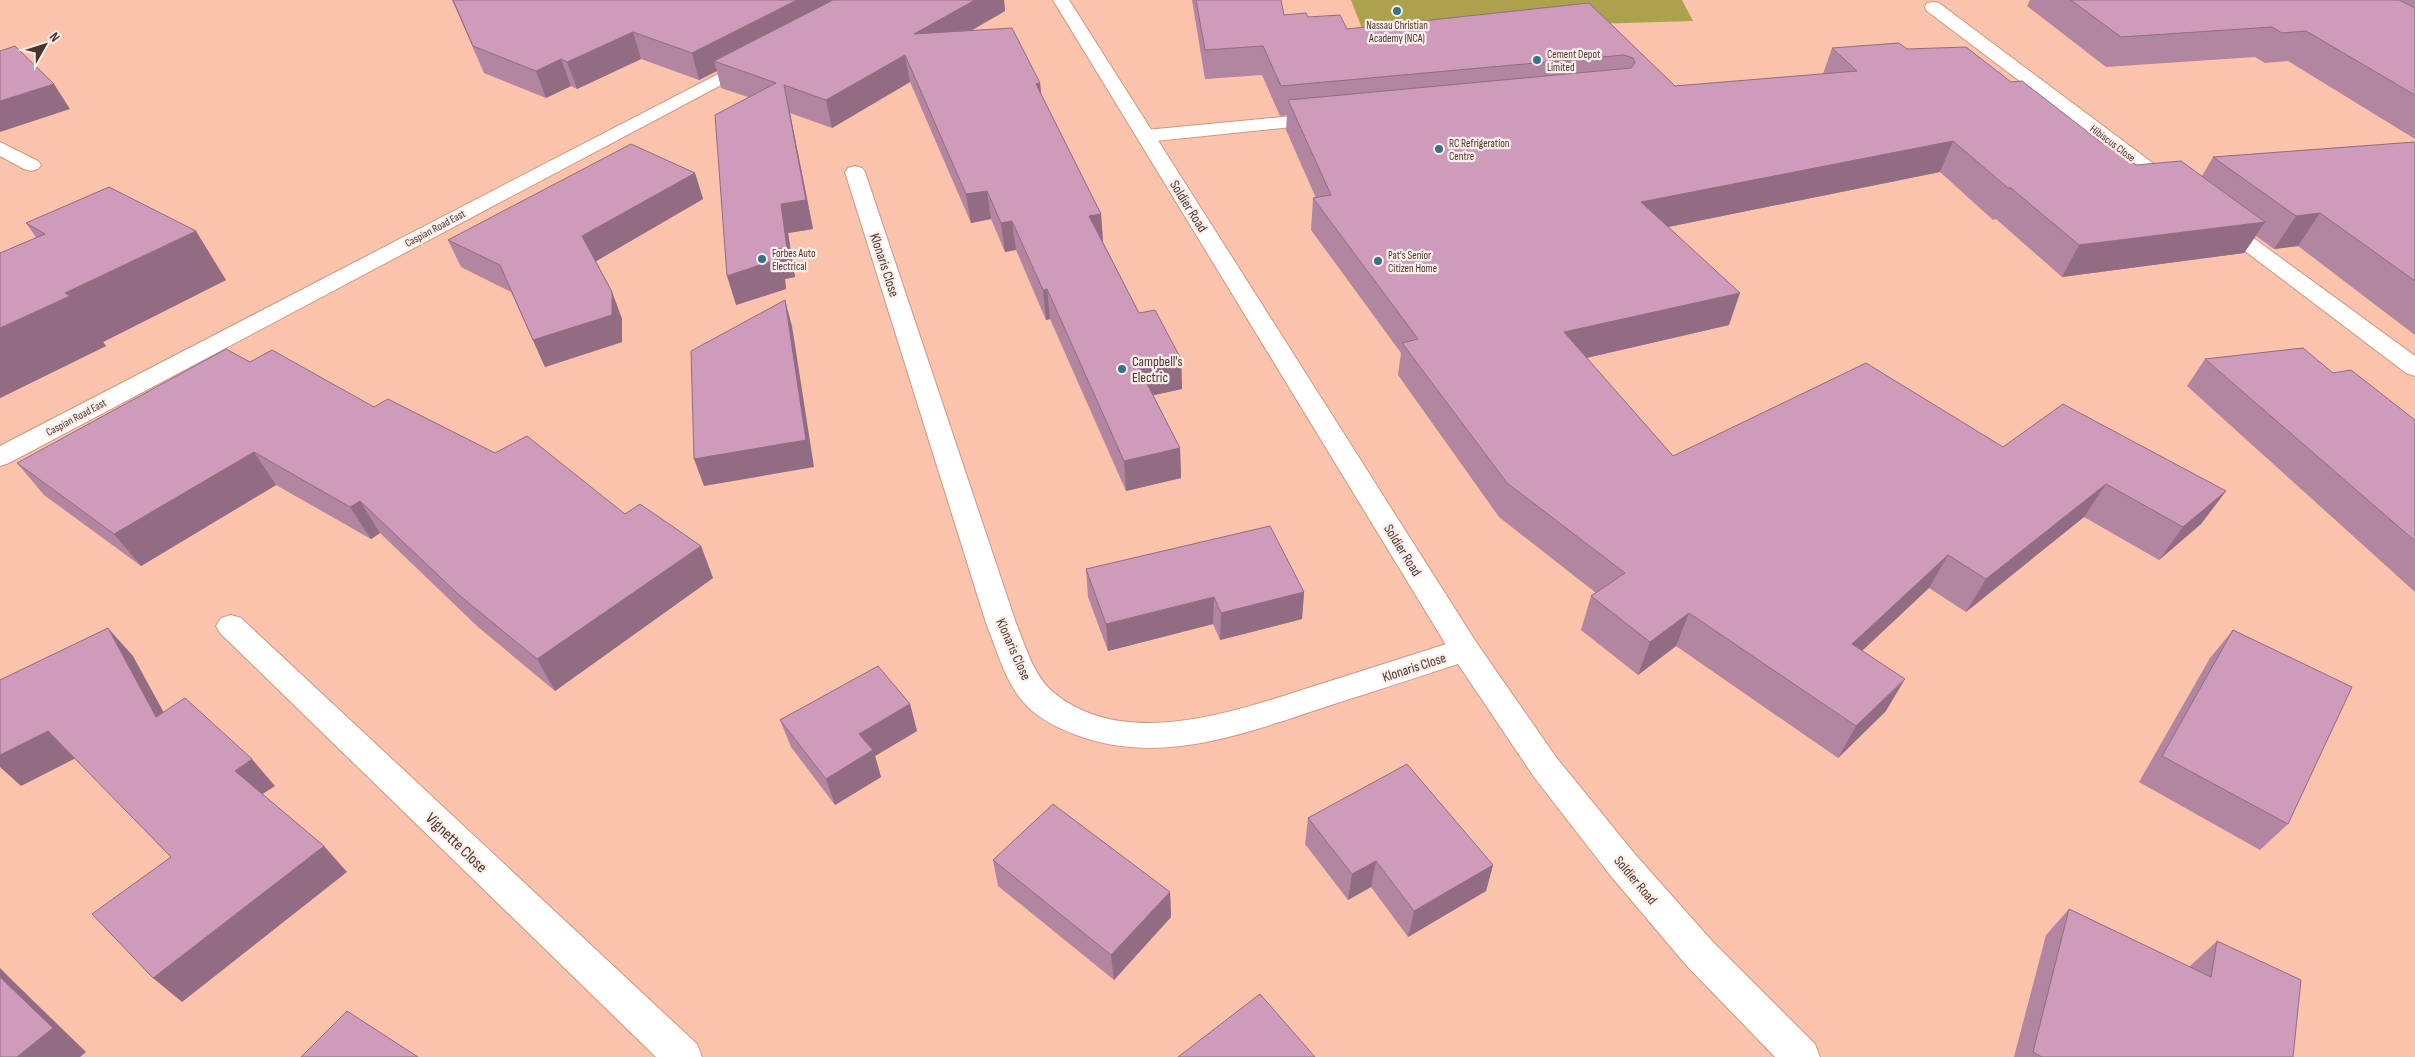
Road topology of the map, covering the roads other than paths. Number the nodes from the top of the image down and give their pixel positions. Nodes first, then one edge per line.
1 (1061, 0) edge
2 (1933, 7) dead end
3 (773, 51) edge
4 (1342, 117) edge
5 (1146, 136) junction
6 (0, 148) edge
7 (31, 165) dead end
8 (855, 172) dead end
9 (2183, 195) edge
10 (2207, 213) edge
11 (2415, 368) edge
12 (0, 457) edge
13 (232, 626) dead end
14 (1465, 650) junction
15 (683, 1057) edge
16 (1801, 1057) edge

1 - 5 street, Soldier Road
2 - 9 street, Hibiscus Close
3 - 12 street, Caspian Road East
4 - 5 street
5 - 14 street, Soldier Road
6 - 7 street
8 - 14 street, Klonaris Close
10 - 11 street
13 - 15 street, Vignette Close
14 - 16 street, Soldier Road

